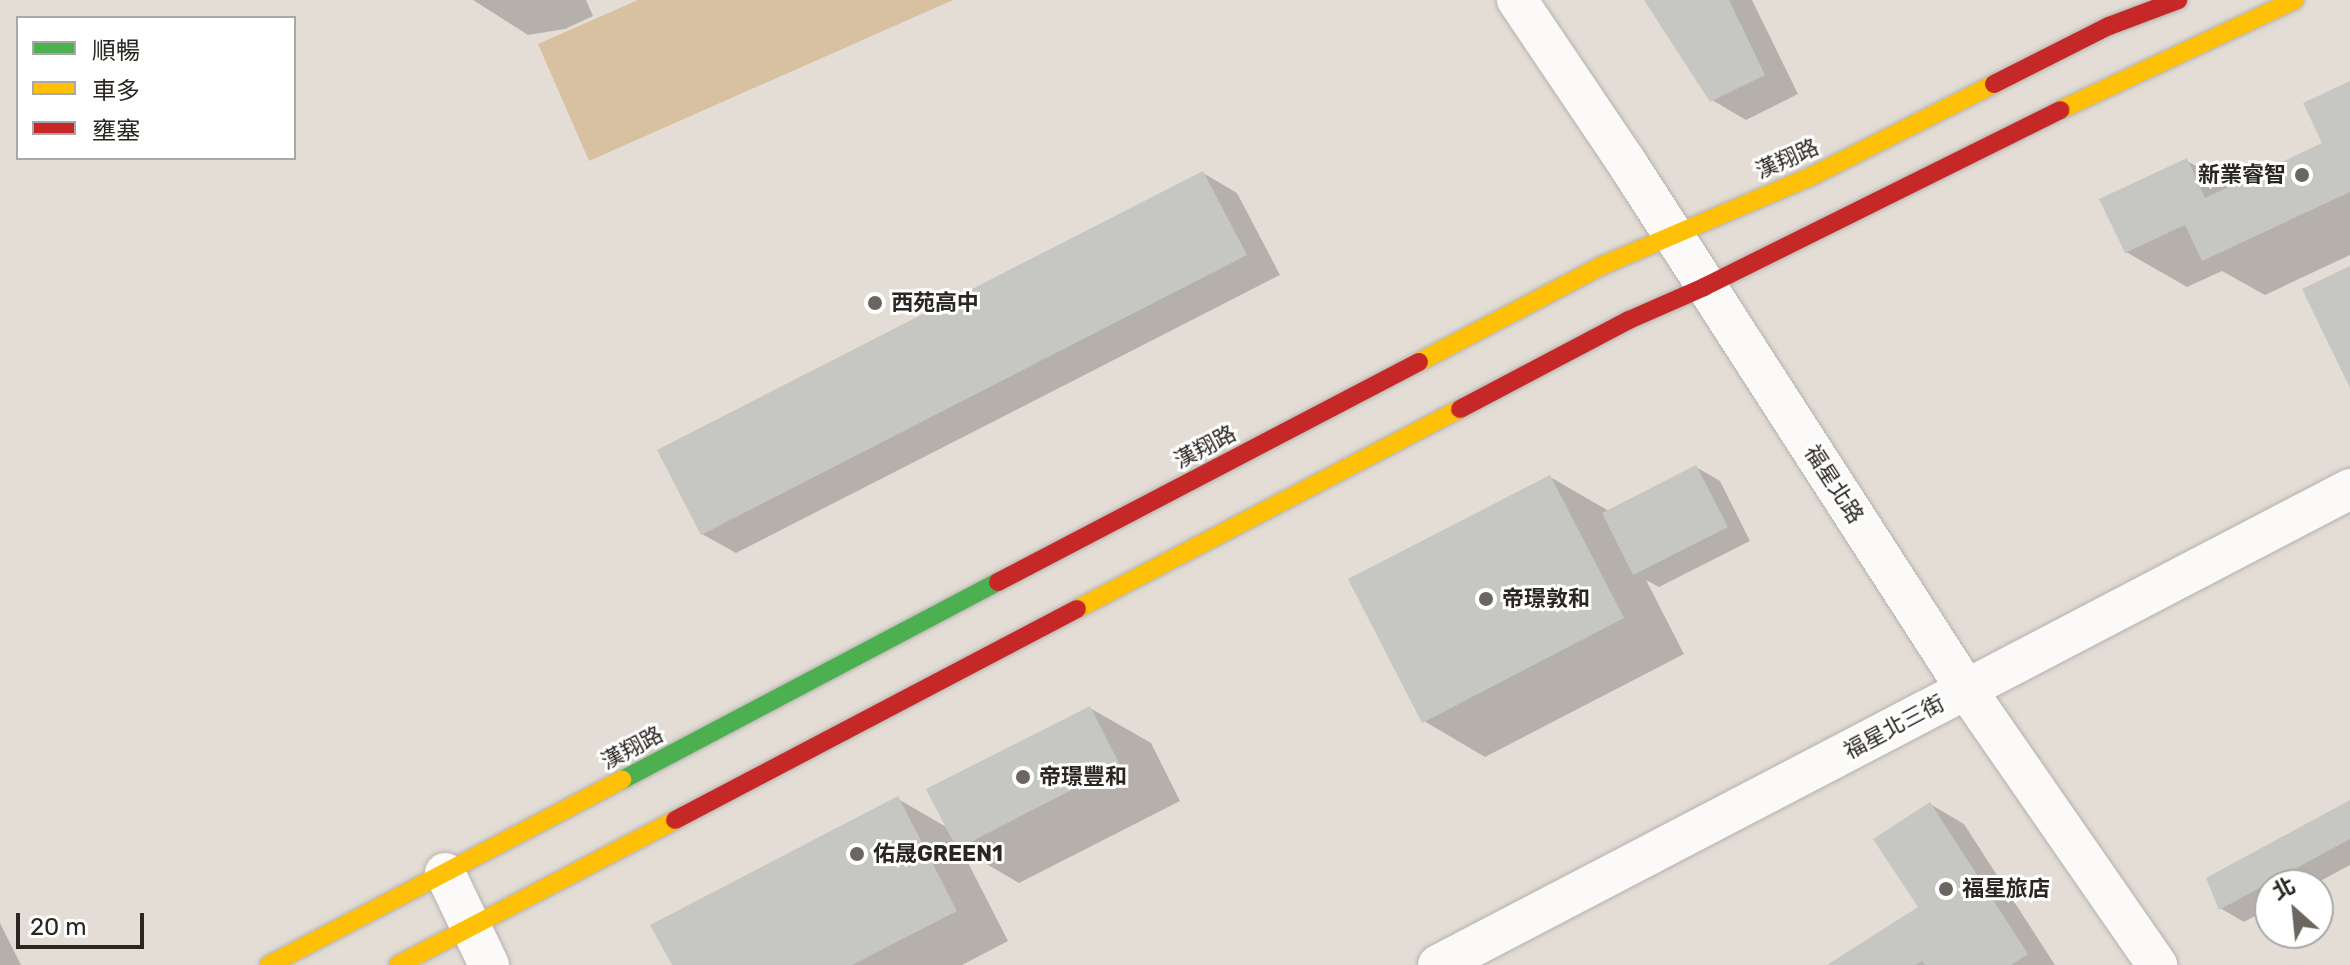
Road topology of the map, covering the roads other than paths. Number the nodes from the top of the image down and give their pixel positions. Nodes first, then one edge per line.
1 (1517, 0) edge
2 (2295, 0) edge
3 (2152, 4) edge
4 (2167, 60) junction
5 (1671, 235) junction
6 (1704, 287) junction
7 (2350, 489) edge
8 (1966, 689) junction
9 (445, 873) junction
10 (470, 928) junction
11 (269, 965) edge
12 (398, 965) edge
13 (489, 965) edge
14 (1438, 965) edge
15 (2157, 965) edge

1 - 5 street, 福星北路
2 - 4 street
3 - 4 street
3 - 5 street, 漢翔路
4 - 6 street
5 - 6 street, 福星北路
5 - 9 street, 漢翔路
6 - 8 street, 福星北路
6 - 10 street
7 - 8 street, 福星北三街
8 - 14 street, 福星北三街
8 - 15 street, 福星北路
9 - 10 street
9 - 11 street, 漢翔路
10 - 12 street
10 - 13 street

